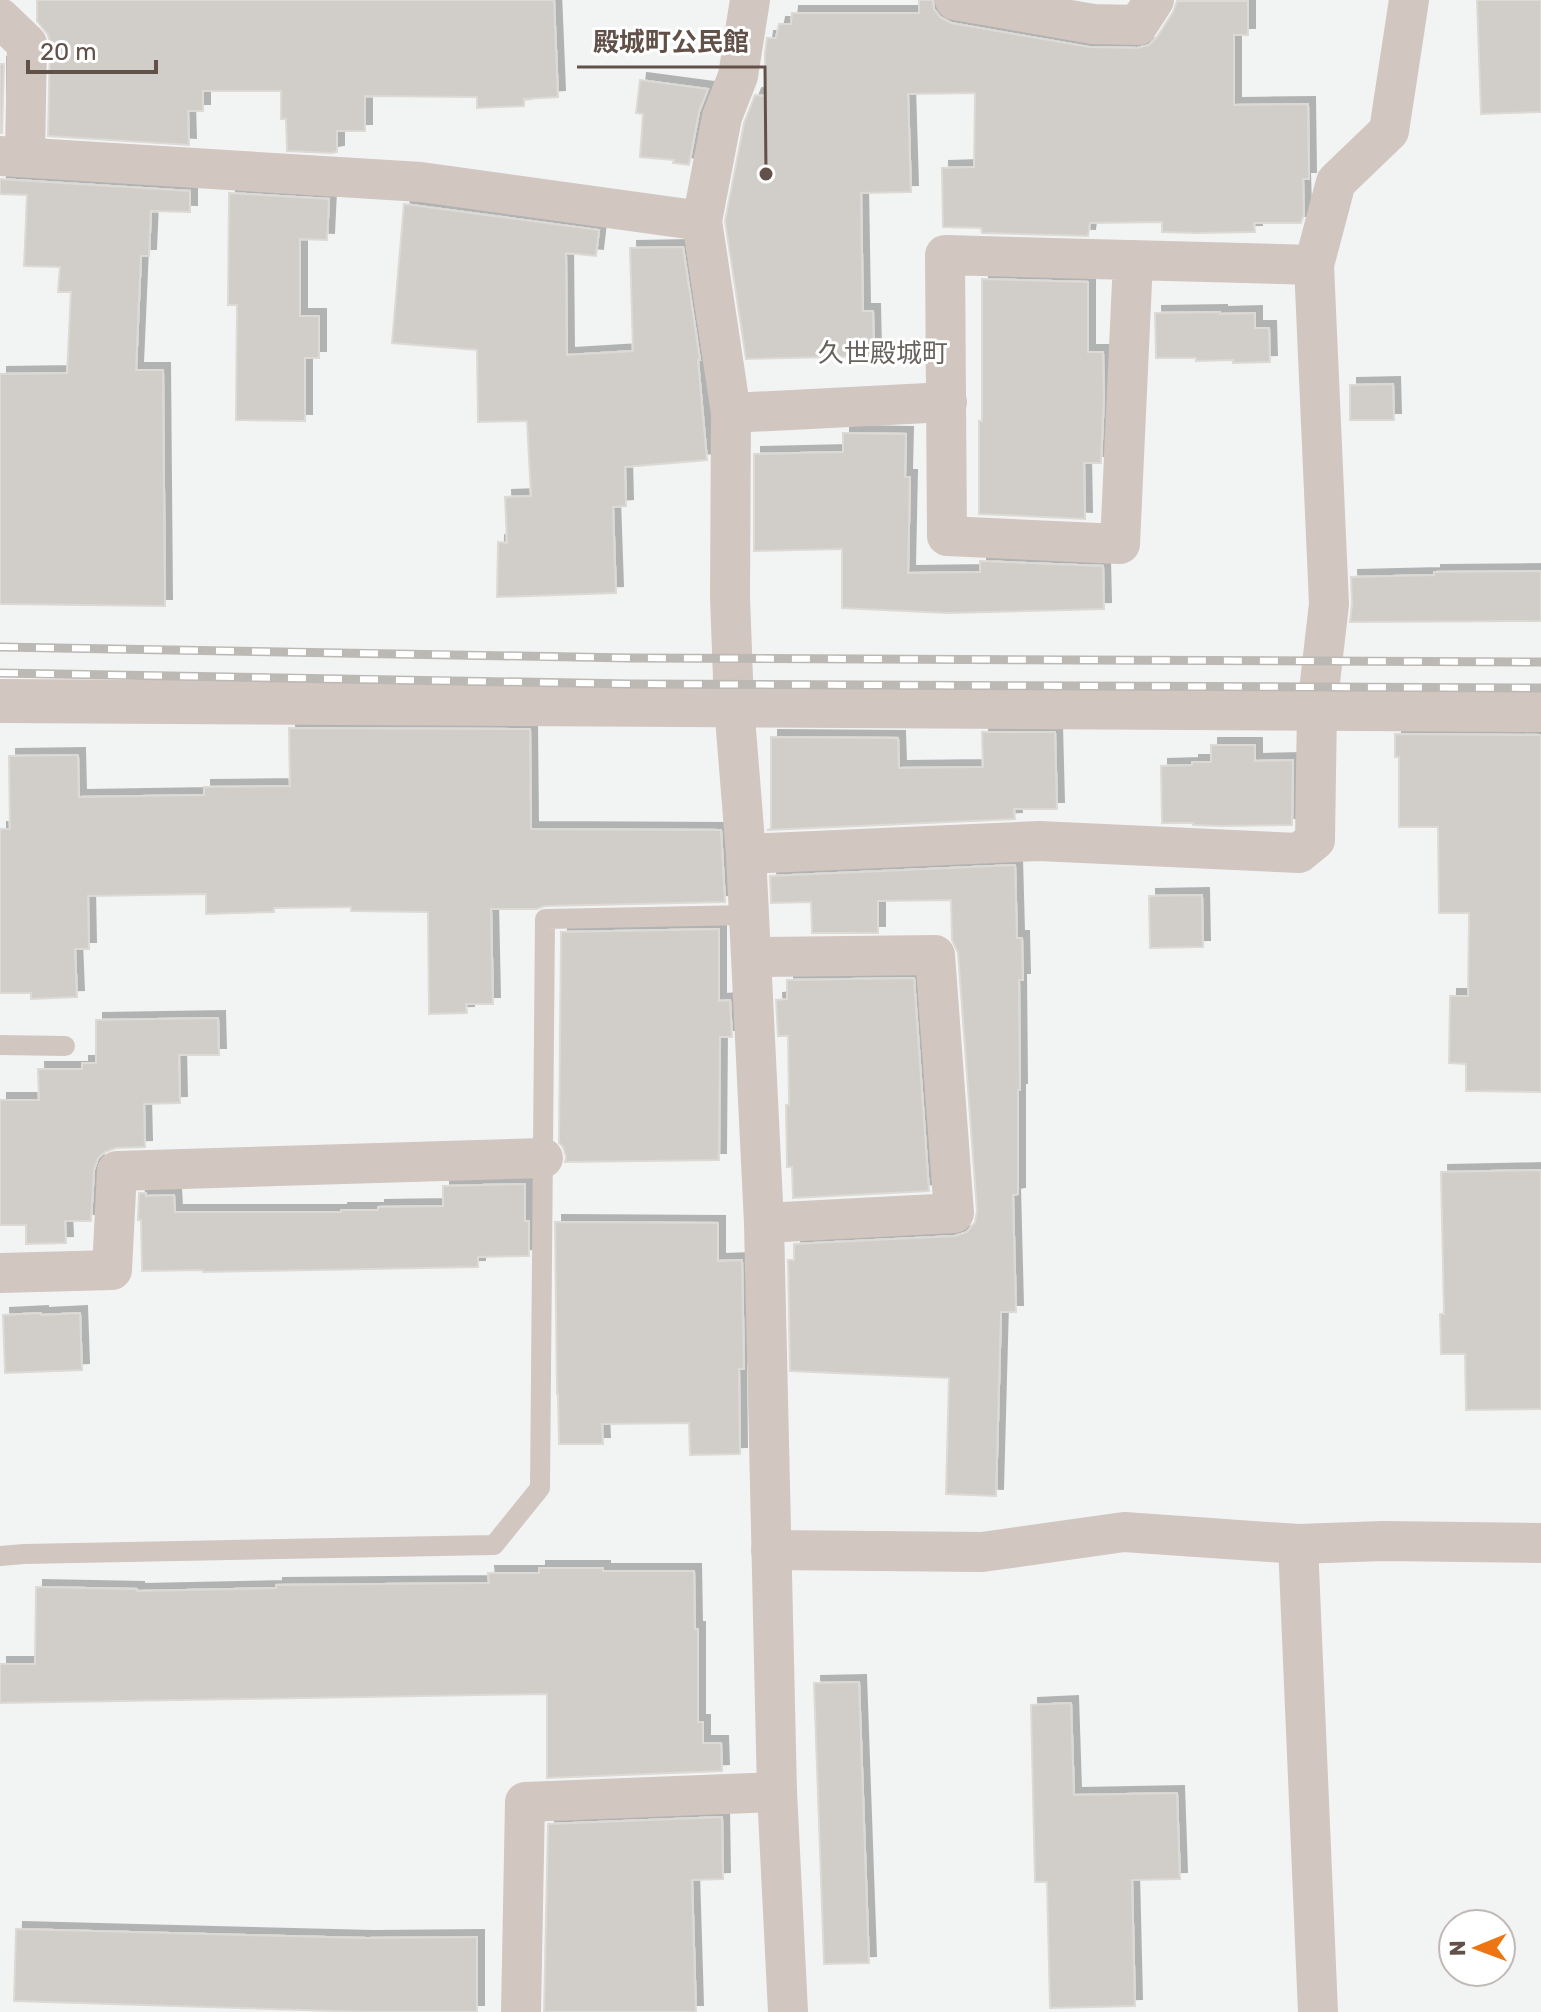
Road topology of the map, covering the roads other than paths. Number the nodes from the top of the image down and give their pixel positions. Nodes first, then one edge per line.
1 (750, 0) edge
2 (955, 0) edge
3 (1154, 0) edge
4 (1409, 0) edge
5 (0, 18) edge
6 (12, 156) edge
7 (702, 221) junction
8 (1133, 260) junction
9 (1314, 265) junction
10 (947, 402) junction
11 (731, 413) junction
12 (0, 701) edge
13 (734, 705) junction
14 (1317, 708) junction
15 (1541, 710) edge
16 (746, 854) junction
17 (749, 915) junction
18 (752, 957) junction
19 (0, 1045) edge
20 (65, 1046) dead end
21 (543, 1158) junction
22 (764, 1223) junction
23 (0, 1273) edge
24 (1541, 1543) edge
25 (1298, 1544) junction
26 (771, 1550) junction
27 (0, 1556) edge
28 (777, 1792) junction
29 (521, 2012) edge
30 (788, 2012) edge
31 (1318, 2012) edge

1 - 7 street
2 - 3 street
4 - 9 street
5 - 6 street
6 - 7 street
7 - 11 street
8 - 9 street
8 - 10 street
8 - 10 street
9 - 14 street
10 - 11 street
11 - 13 street
12 - 13 street
13 - 14 street
13 - 16 street
14 - 15 street
14 - 16 street
16 - 17 street
17 - 18 street
17 - 21 lane
18 - 22 street
18 - 22 street
19 - 20 lane
21 - 23 street
21 - 27 lane
22 - 26 street
24 - 25 street
25 - 26 street
25 - 31 street
26 - 28 street
28 - 29 street
28 - 30 street

